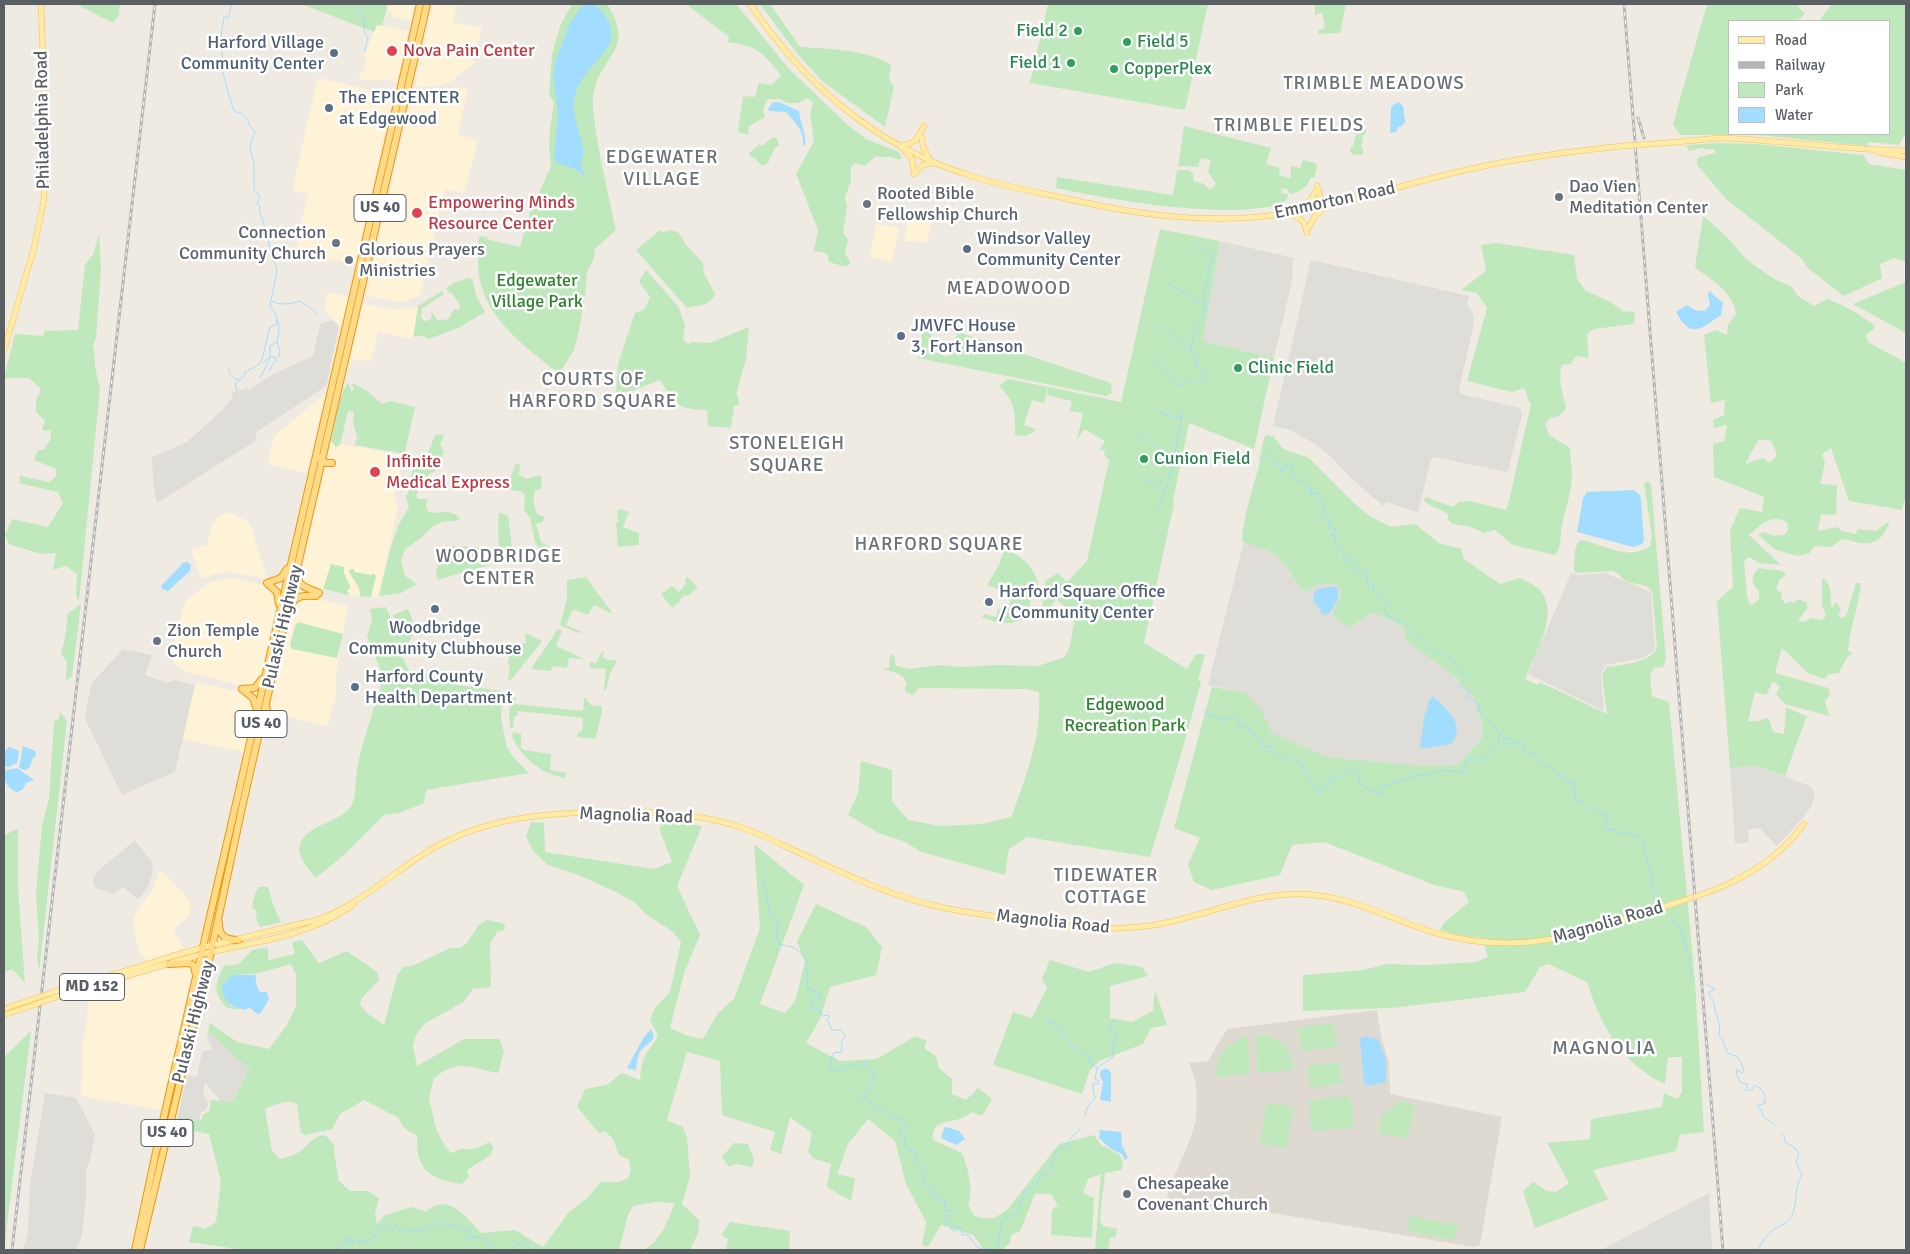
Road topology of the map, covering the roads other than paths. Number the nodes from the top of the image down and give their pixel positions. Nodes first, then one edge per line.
1 (41, 4) edge
2 (420, 4) edge
3 (427, 4) edge
4 (750, 4) edge
5 (924, 126) dead end
6 (922, 137) dead end
7 (898, 144) junction
8 (1864, 149) junction
9 (1906, 151) edge
10 (1906, 157) edge
11 (933, 162) junction
12 (1338, 204) junction
13 (1329, 206) junction
14 (1292, 212) junction
15 (1284, 214) junction
16 (4, 350) edge
17 (327, 436) junction
18 (318, 458) junction
19 (332, 463) junction
20 (318, 476) junction
21 (300, 538) junction
22 (287, 611) junction
23 (278, 623) junction
24 (266, 671) junction
25 (257, 713) junction
26 (1804, 824) dead end
27 (383, 882) junction
28 (220, 910) junction
29 (239, 940) junction
30 (211, 949) junction
31 (202, 951) junction
32 (169, 964) junction
33 (196, 977) junction
34 (4, 1009) edge
35 (4, 1015) edge
36 (183, 1036) junction
37 (190, 1038) junction
38 (135, 1250) edge
39 (140, 1250) edge

1 - 16 main road, Philadelphia Road
2 - 18 highway, Pulaski Highway / US 40
3 - 17 highway, Pulaski Highway / US 40
4 - 7 main road, Emmorton Road
5 - 7 main road
6 - 11 main road
7 - 11 main road, Emmorton Road
7 - 11 main road
8 - 9 main road, Emmorton Road
8 - 10 main road, Emmorton Road
8 - 12 main road, Emmorton Road, bridge
11 - 15 main road, Emmorton Road
12 - 13 main road, Emmorton Road
12 - 14 main road
13 - 14 main road, Emmorton Road
13 - 15 main road
14 - 15 main road, Emmorton Road
17 - 18 highway, Pulaski Highway / US 40
17 - 19 highway
18 - 19 highway
18 - 20 highway
18 - 21 highway, Pulaski Highway / US 40
19 - 20 highway
20 - 21 highway, Pulaski Highway / US 40
21 - 22 highway, Pulaski Highway / US 40
21 - 22 highway
21 - 23 highway, Pulaski Highway / US 40
21 - 23 highway
22 - 28 highway, Pulaski Highway / US 40
23 - 24 highway, Pulaski Highway / US 40
24 - 25 highway, Pulaski Highway / US 40
24 - 25 highway
25 - 31 highway, Pulaski Highway / US 40
26 - 27 main road, Magnolia Road / MD 152, bridge
27 - 29 main road, Magnolia Road / MD 152
27 - 30 main road, Magnolia Road / MD 152
28 - 29 highway
28 - 30 highway, Pulaski Highway / US 40
29 - 30 main road, Magnolia Road / MD 152
30 - 31 main road, MD 152
30 - 37 highway, Pulaski Highway / US 40
31 - 32 main road, MD 152
31 - 33 highway, Pulaski Highway / US 40
31 - 34 main road, MD 152, bridge
32 - 33 highway
32 - 35 main road, MD 152, bridge
33 - 36 highway, Pulaski Highway / US 40
36 - 37 highway
36 - 38 highway, Pulaski Highway / US 40
37 - 39 highway, Pulaski Highway / US 40

